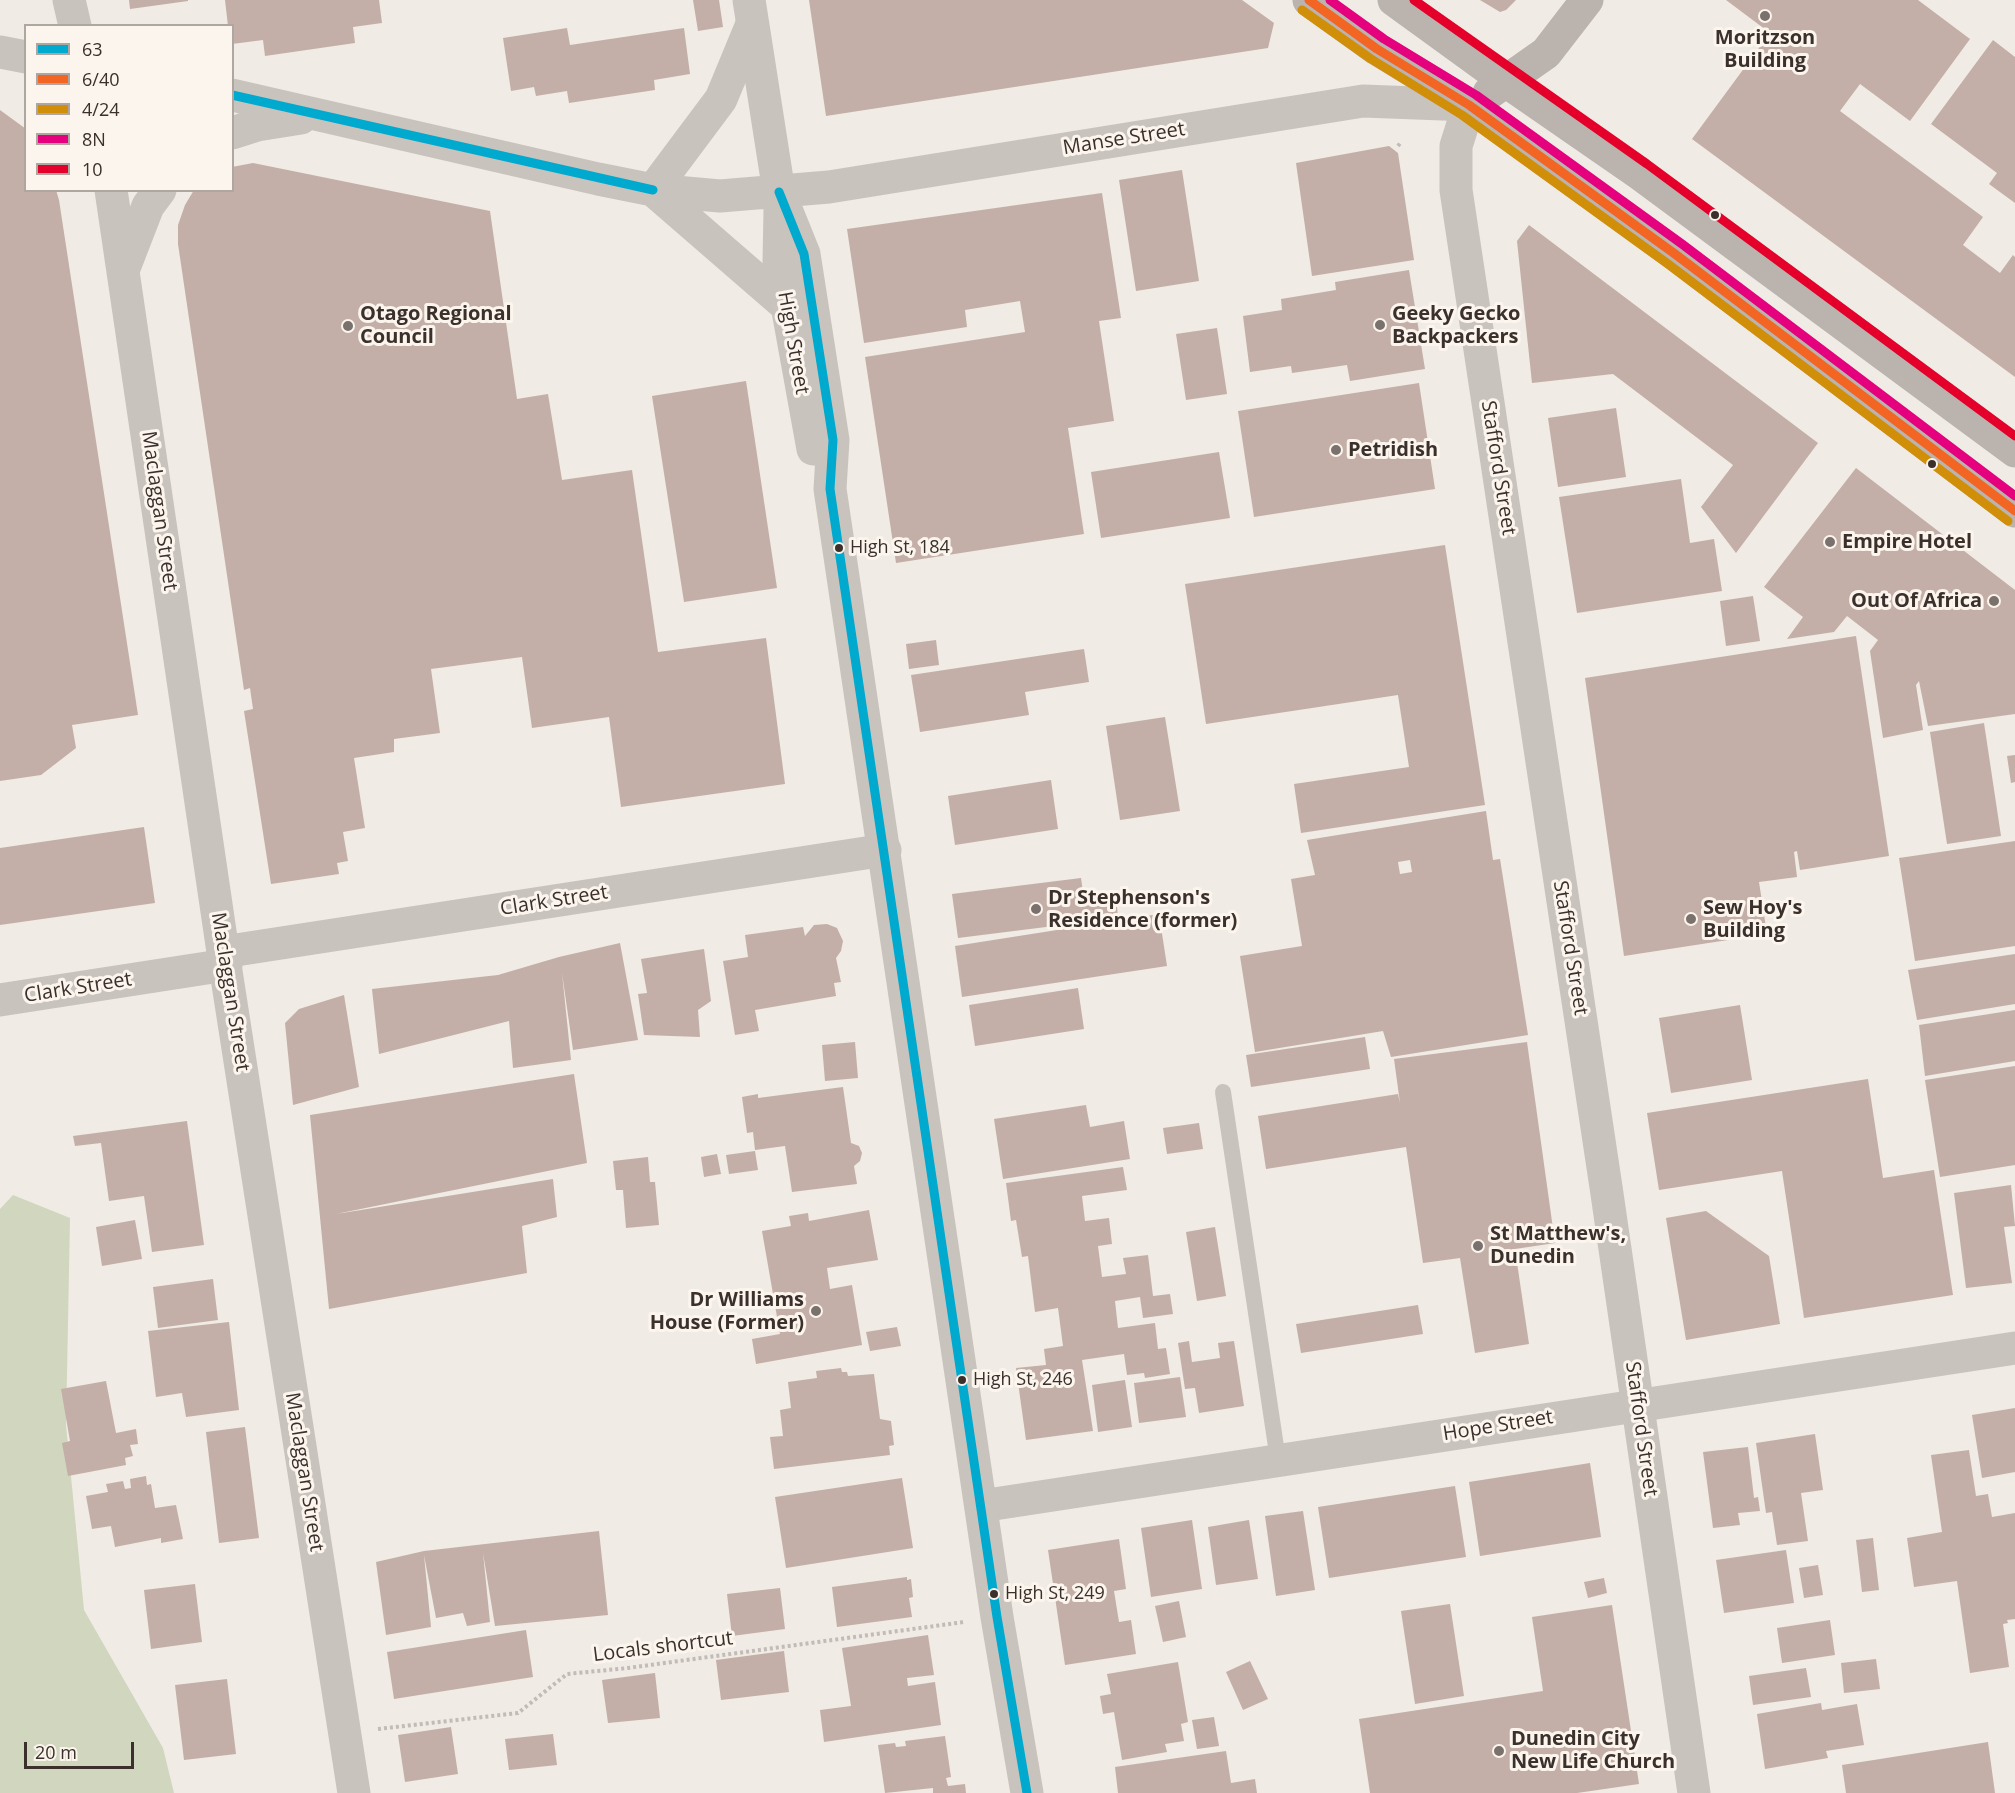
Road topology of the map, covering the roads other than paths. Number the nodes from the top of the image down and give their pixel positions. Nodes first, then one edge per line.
1 (69, 0) edge
2 (1310, 0) edge
3 (1394, 0) edge
4 (1587, 0) edge
5 (750, 12) edge
6 (75, 24) edge
7 (0, 52) edge
8 (24, 57) edge
9 (1507, 82) junction
10 (234, 95) edge
11 (1469, 105) junction
12 (317, 115) junction
13 (234, 132) edge
14 (653, 190) junction
15 (111, 192) edge
16 (158, 192) edge
17 (779, 192) junction
18 (124, 268) junction
19 (788, 307) junction
20 (2015, 451) edge
21 (830, 489) junction
22 (2015, 511) edge
23 (885, 850) junction
24 (225, 958) junction
25 (0, 1000) edge
26 (1223, 1092) dead end
27 (2015, 1348) edge
28 (1638, 1404) junction
29 (1278, 1460) junction
30 (981, 1506) junction
31 (354, 1793) edge
32 (1027, 1793) edge
33 (1694, 1793) edge

1 - 6 street
2 - 11 main road
3 - 9 main road
4 - 9 main road
5 - 14 street
5 - 17 street, High Street
7 - 8 street
9 - 11 main road
9 - 20 main road
10 - 12 street, Manse Street
11 - 17 street, Manse Street
11 - 22 main road
11 - 28 street, Stafford Street
12 - 13 street
12 - 14 street, Manse Street
14 - 17 street, Manse Street
14 - 19 street
15 - 18 street, Maclaggan Street
16 - 18 street
17 - 19 street, High Street
17 - 21 street, High Street
18 - 24 street, Maclaggan Street
19 - 21 street, High Street
21 - 23 street, High Street
23 - 24 street, Clark Street
23 - 30 street, High Street
24 - 25 street, Clark Street
24 - 31 street, Maclaggan Street
26 - 29 lane
27 - 28 street, Hope Street
28 - 29 street, Hope Street
28 - 33 street, Stafford Street
29 - 30 street, Hope Street
30 - 32 street, High Street

